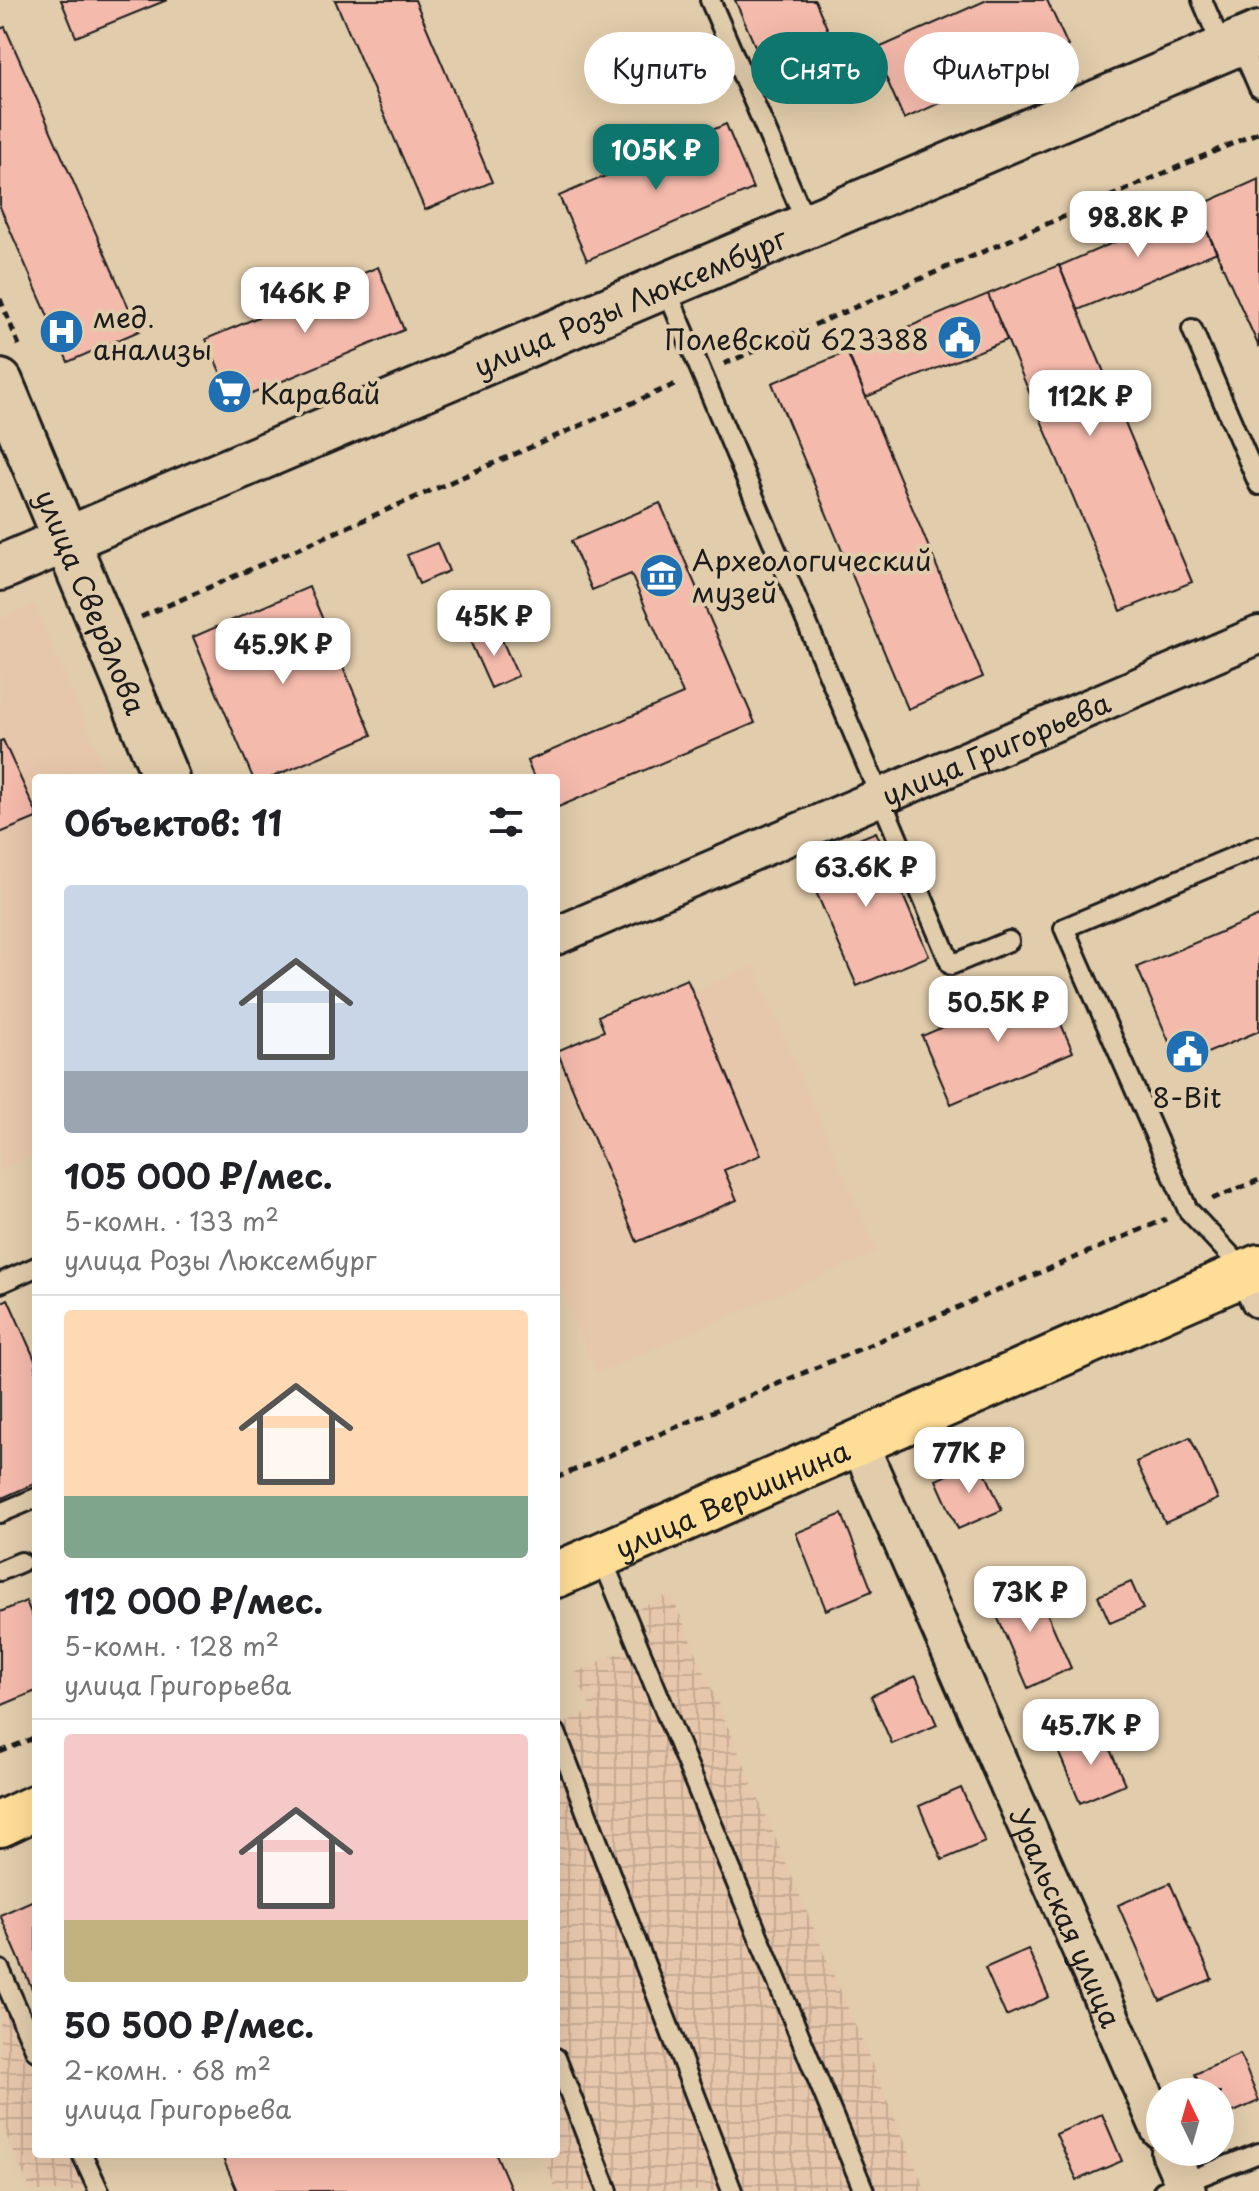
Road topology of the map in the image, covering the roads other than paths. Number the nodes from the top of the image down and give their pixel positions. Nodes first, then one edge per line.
1 (710, 0) edge
2 (1202, 0) edge
3 (1240, 42) edge
4 (1259, 88) edge
5 (807, 226) junction
6 (665, 286) junction
7 (1192, 329) dead end
8 (0, 382) edge
9 (1259, 485) edge
10 (66, 540) junction
11 (0, 568) edge
12 (1259, 635) edge
13 (164, 774) edge
14 (879, 796) junction
15 (1259, 846) edge
16 (560, 934) edge
17 (1009, 941) dead end
18 (32, 1269) edge
19 (1255, 1280) edge
20 (0, 1283) edge
21 (858, 1441) junction
22 (32, 1500) edge
23 (0, 1513) edge
24 (601, 1556) junction
25 (21, 1562) dead end
26 (0, 1571) edge
27 (560, 1573) edge
28 (560, 1743) edge
29 (32, 1809) edge
30 (0, 1824) edge
31 (0, 1970) edge
32 (32, 2042) edge
33 (560, 2068) edge
34 (1146, 2098) edge
35 (1259, 2153) edge
36 (84, 2158) edge
37 (1175, 2179) edge
38 (99, 2191) edge
39 (608, 2191) edge
40 (732, 2191) edge
41 (864, 2191) edge

1 - 5 lane
2 - 3 lane
3 - 4 lane
3 - 5 street, улица Розы Люксембург
5 - 6 street, улица Розы Люксембург
6 - 10 street, улица Розы Люксембург
6 - 14 lane
7 - 9 lane
8 - 10 street, улица Свердлова
10 - 11 street, улица Розы Люксембург
10 - 13 street, улица Свердлова
12 - 14 street, улица Григорьева
14 - 16 street, улица Григорьева
14 - 17 lane
15 - 19 lane
18 - 20 lane
19 - 21 main road, улица Вершинина
21 - 24 main road, улица Вершинина
21 - 34 street, Уральская улица
22 - 23 lane
24 - 27 main road, улица Вершинина
24 - 41 lane
25 - 26 lane
28 - 40 lane
29 - 30 main road
31 - 32 lane
33 - 39 lane
35 - 37 lane
36 - 38 lane

